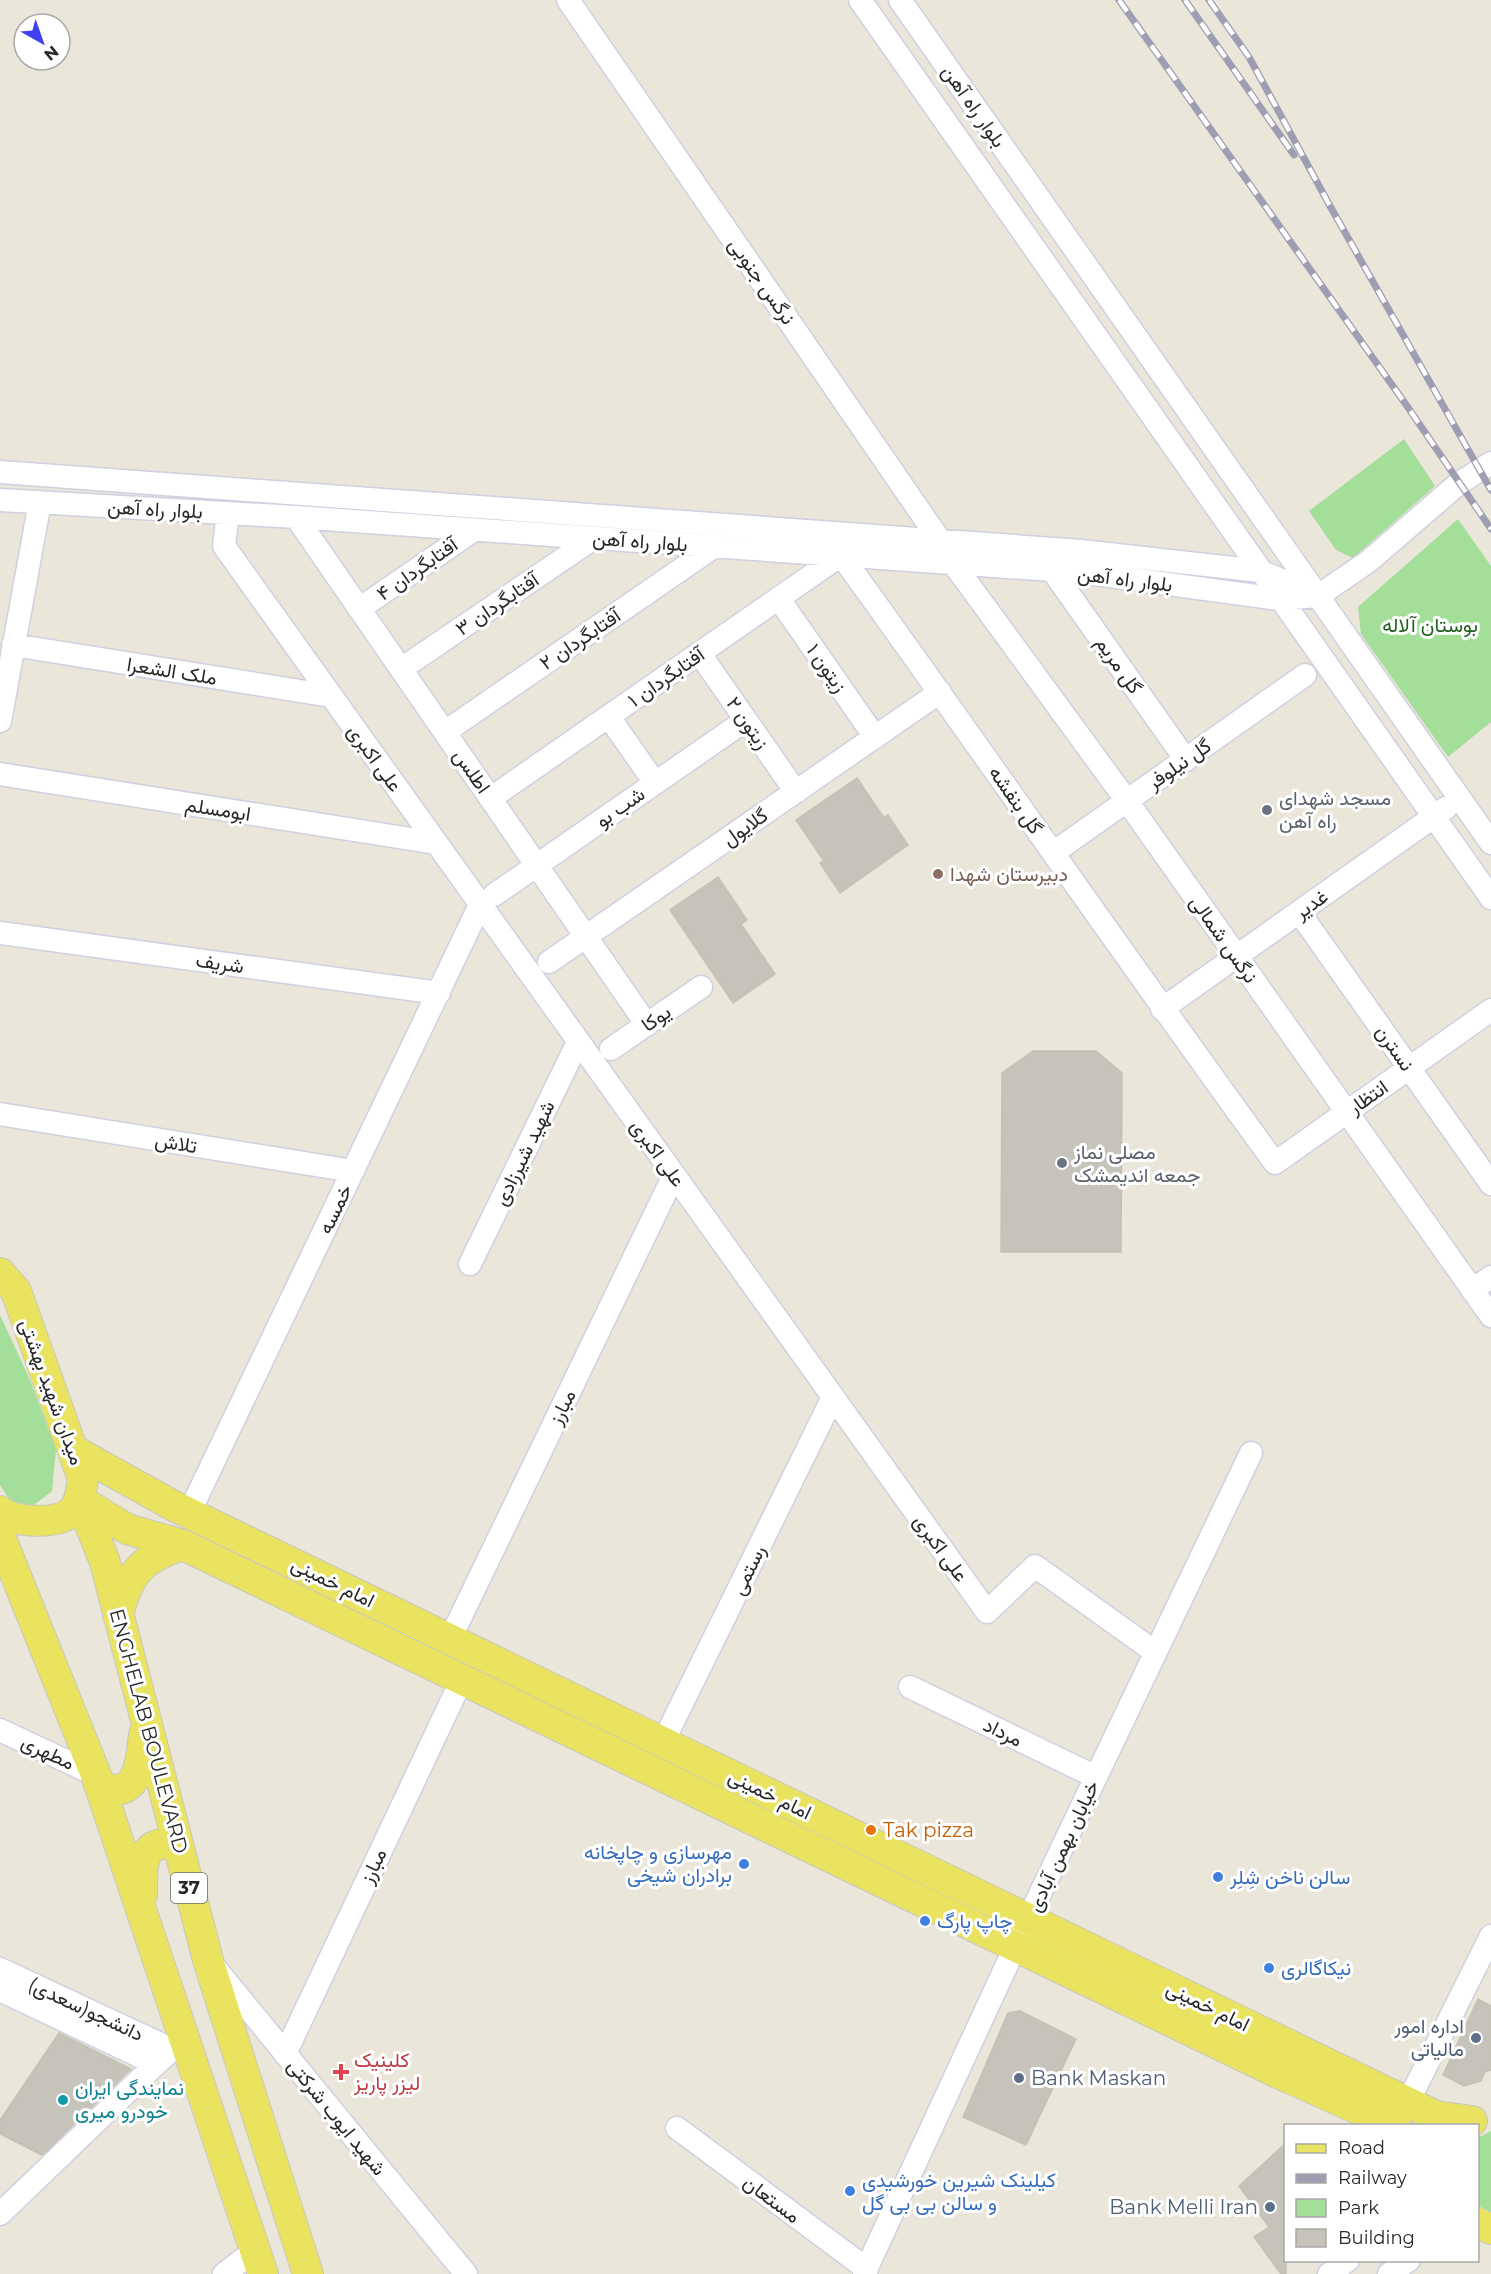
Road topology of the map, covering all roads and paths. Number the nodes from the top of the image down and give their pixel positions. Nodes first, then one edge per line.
1 (568, 0) edge
2 (860, 0) edge
3 (900, 0) edge
4 (1036, 195) junction
5 (1009, 213) junction
6 (1491, 463) edge
7 (0, 472) edge
8 (0, 500) edge
9 (40, 502) junction
10 (228, 513) junction
11 (296, 517) junction
12 (474, 530) junction
13 (594, 538) junction
14 (941, 542) junction
15 (715, 546) junction
16 (841, 555) junction
17 (953, 563) junction
18 (1052, 570) junction
19 (1260, 571) junction
20 (1318, 596) junction
21 (779, 599) junction
22 (1279, 599) junction
23 (360, 609) junction
24 (13, 645) junction
25 (700, 654) junction
26 (401, 669) junction
27 (1305, 675) dead end
28 (940, 692) junction
29 (331, 696) junction
30 (609, 717) junction
31 (746, 720) junction
32 (0, 721) edge
33 (445, 732) junction
34 (875, 737) junction
35 (1186, 759) junction
36 (0, 774) edge
37 (654, 783) junction
38 (796, 792) junction
39 (491, 798) junction
40 (1460, 798) junction
41 (1127, 801) junction
42 (1434, 816) junction
43 (436, 843) junction
44 (1491, 843) edge
45 (1053, 853) junction
46 (536, 865) junction
47 (1491, 898) edge
48 (487, 900) junction
49 (1299, 912) junction
50 (0, 933) edge
51 (586, 937) junction
52 (1236, 956) junction
53 (549, 962) dead end
54 (701, 987) dead end
55 (440, 993) junction
56 (1162, 1009) junction
57 (1491, 1010) edge
58 (647, 1025) junction
59 (579, 1042) junction
60 (611, 1049) dead end
61 (1409, 1068) junction
62 (1346, 1112) junction
63 (0, 1114) edge
64 (1275, 1163) joint
65 (353, 1172) junction
66 (674, 1175) junction
67 (1491, 1184) edge
68 (0, 1255) edge
69 (470, 1264) dead end
70 (1491, 1277) edge
71 (8, 1282) edge
72 (1472, 1290) junction
73 (1491, 1317) edge
74 (832, 1397) junction
75 (75, 1451) junction
76 (1251, 1453) dead end
77 (80, 1500) junction
78 (0, 1511) edge
79 (189, 1513) junction
80 (0, 1536) edge
81 (183, 1545) junction
82 (118, 1615) junction
83 (450, 1639) junction
84 (1155, 1652) junction
85 (462, 1679) junction
86 (910, 1687) dead end
87 (146, 1721) junction
88 (0, 1730) edge
89 (663, 1742) junction
90 (1096, 1777) junction
91 (97, 1780) junction
92 (178, 1846) junction
93 (143, 1914) junction
94 (1028, 1919) junction
95 (1491, 1936) edge
96 (1016, 1947) junction
97 (208, 1960) junction
98 (0, 1969) edge
99 (0, 1990) edge
100 (170, 2050) junction
101 (285, 2054) junction
102 (1402, 2114) edge
103 (1477, 2119) edge
104 (677, 2128) dead end
105 (4, 2205) edge
106 (258, 2262) edge
107 (1345, 2262) edge
108 (1406, 2262) edge
109 (866, 2271) edge
110 (224, 2274) edge
111 (308, 2274) edge
112 (466, 2274) edge
113 (1329, 2274) edge
114 (1389, 2274) edge

1 - 14 street, نرگس جنوبی
2 - 5 street, بلوار راه آهن
3 - 4 street, بلوار راه آهن
4 - 5 street
4 - 20 street, بلوار راه آهن
5 - 19 street, بلوار راه آهن
6 - 20 street
7 - 14 street, بلوار راه آهن
8 - 9 street, بلوار راه آهن
9 - 10 street, بلوار راه آهن
9 - 24 street
10 - 11 street, بلوار راه آهن
10 - 29 street, علی اکبری
11 - 12 street, بلوار راه آهن
11 - 23 street, اطلس
12 - 13 street, بلوار راه آهن
12 - 23 street, آفتابگردان ۴
13 - 15 street, بلوار راه آهن
13 - 26 street, آفتابگردان ۳
14 - 17 street, نرگس جنوبی
14 - 19 street, بلوار راه آهن
15 - 16 street, بلوار راه آهن
15 - 33 street, آفتابگردان ۲
16 - 17 street, بلوار راه آهن
16 - 21 street, آفتابگردان ۱
16 - 28 street, گل بنفشه
17 - 18 street, بلوار راه آهن
17 - 41 street, نرگس شمالی
18 - 22 street, بلوار راه آهن
18 - 35 street, گل مریم
19 - 20 street, بلوار راه آهن
19 - 22 street, بلوار راه آهن
20 - 22 street, بلوار راه آهن
20 - 40 street, بلوار راه آهن
21 - 25 street, آفتابگردان ۱
21 - 34 street, زیتون ۱
22 - 42 street, بلوار راه آهن
23 - 26 street, اطلس
24 - 29 street, ملک الشعرا
24 - 32 street
25 - 30 street, آفتابگردان ۱
25 - 31 street, زیتون ۲
26 - 33 street, اطلس
27 - 35 street, گل نیلوفر
28 - 34 street, گلایول
28 - 45 street, گل بنفشه
29 - 43 street, علی اکبری
30 - 37 street
30 - 39 street, آفتابگردان ۱
31 - 37 street, شب بو
31 - 38 street, زیتون ۲
33 - 39 street, اطلس
34 - 38 street, گلایول
35 - 41 street, گل نیلوفر
36 - 43 street, ابومسلم
37 - 46 street, شب بو
38 - 51 street, گلایول
39 - 46 street, اطلس
40 - 42 street, غدیر
40 - 44 street, بلوار راه آهن
41 - 45 street, گل نیلوفر
41 - 52 street, نرگس شمالی
42 - 47 street, بلوار راه آهن
42 - 49 street, غدیر
43 - 48 street, علی اکبری
45 - 56 street, گل بنفشه
46 - 48 street, شب بو
46 - 51 street, اطلس
48 - 55 street, خمسه
48 - 59 street, علی اکبری
49 - 52 street, غدیر
49 - 61 street, نسترن
50 - 55 street, شریف
51 - 53 street, گلایول
51 - 58 street, اطلس
52 - 56 street, غدیر
52 - 62 street, نرگس شمالی
54 - 58 street, یوکا
55 - 65 street, خمسه
56 - 64 street, گل بنفشه
57 - 61 street, انتظار
58 - 60 street, یوکا
59 - 66 street, علی اکبری
59 - 69 street, شهید شیرزادی
61 - 62 street, انتظار
61 - 67 street, نسترن
62 - 64 street, انتظار
62 - 72 street, نرگس شمالی
63 - 65 street, تلاش
65 - 79 street, خمسه
66 - 74 street, علی اکبری
66 - 83 street, مبارز
68 - 71 main road, 37
70 - 72 street
71 - 75 main road, میدان شهید بهشتی / 37
72 - 73 street, نرگس شمالی
74 - 84 street, علی اکبری
74 - 89 street, رستمی
75 - 77 main road, میدان شهید بهشتی / 37
75 - 79 main road, امام خمینی
76 - 84 street, خیابان بهمن آبادی
77 - 78 main road
77 - 81 main road, امام خمینی
77 - 82 main road, ENGHELAB BOULEVARD / 37
79 - 83 main road, امام خمینی
80 - 91 main road
81 - 82 main road
81 - 85 main road, امام خمینی
82 - 87 main road, ENGHELAB BOULEVARD / 37
83 - 89 main road, امام خمینی
84 - 90 street, خیابان بهمن آبادی
85 - 96 main road, امام خمینی
85 - 101 street, مبارز
86 - 90 street, مرداد
87 - 91 main road
87 - 92 main road, ENGHELAB BOULEVARD / 37
88 - 91 street, مطهری
89 - 94 main road, امام خمینی
90 - 94 street, خیابان بهمن آبادی
91 - 93 main road
92 - 93 main road
92 - 97 main road, ENGHELAB BOULEVARD / 37
93 - 100 main road
94 - 96 street, خیابان بهمن آبادی
94 - 102 main road, امام خمینی
95 - 102 street
96 - 102 main road, امام خمینی
96 - 109 street, خیابان بهمن آبادی
97 - 101 street, شهید ایوب شرکتی
97 - 111 main road, ENGHELAB BOULEVARD / 37
98 - 100 street, دانشجو(سعدی)
99 - 100 street, دانشجو(سعدی)
100 - 105 street
100 - 106 main road
101 - 112 street, شهید ایوب شرکتی
102 - 103 main road, امام خمینی
104 - 109 street, مستعان
106 - 110 street
107 - 113 street
108 - 114 street

